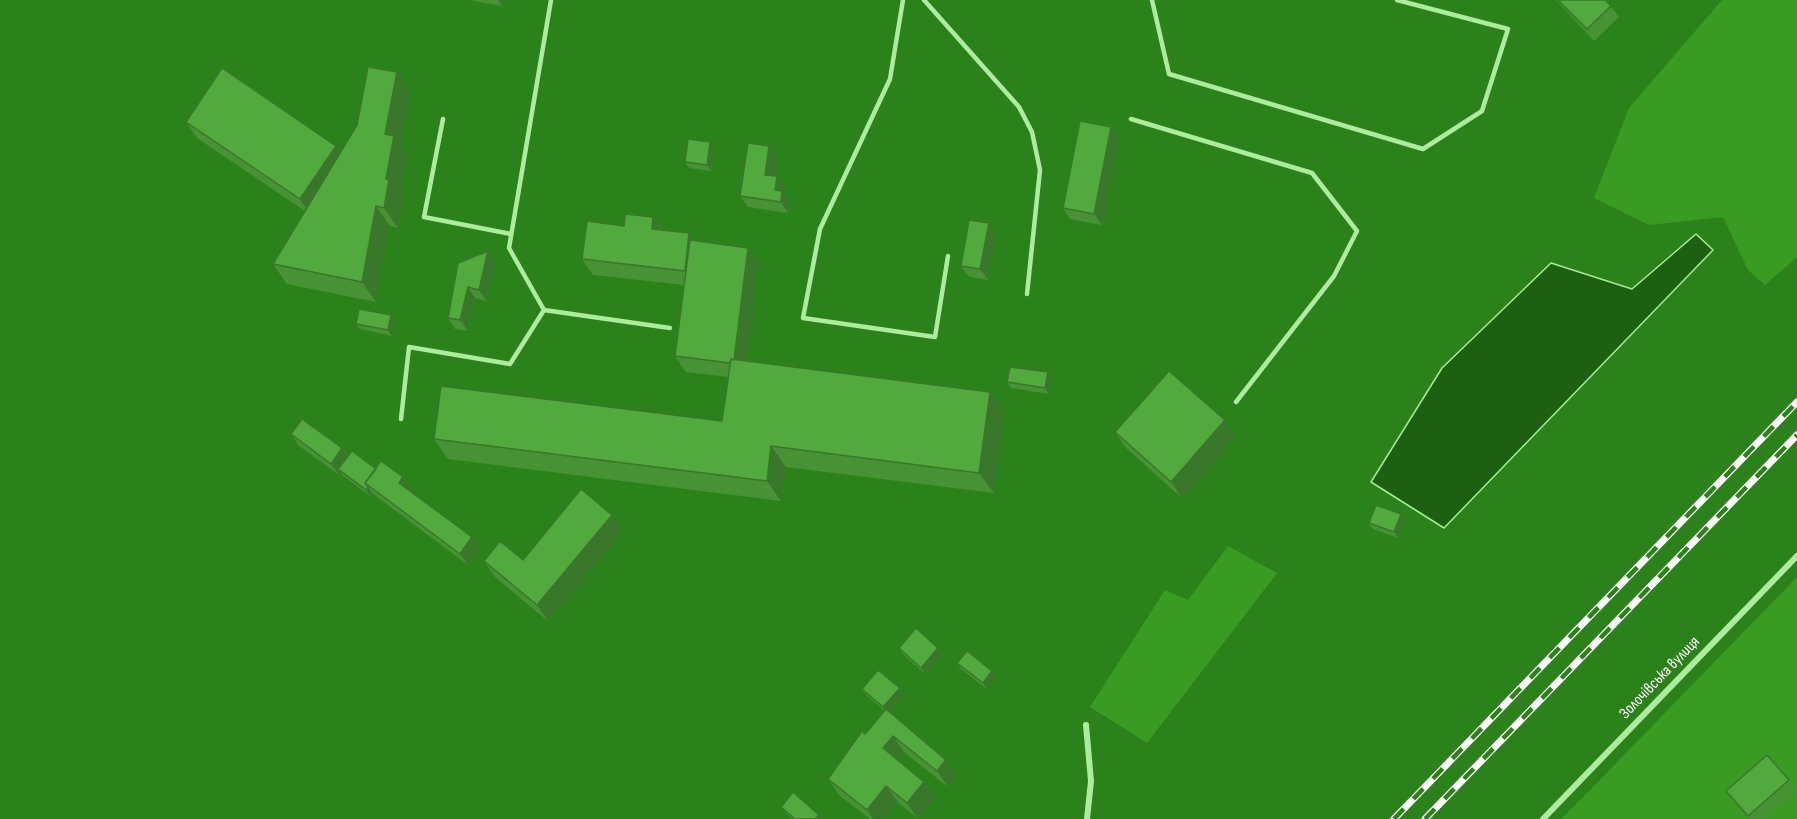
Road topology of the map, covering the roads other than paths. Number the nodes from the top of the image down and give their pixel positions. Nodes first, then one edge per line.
1 (551, 0) edge
2 (903, 0) edge
3 (924, 0) edge
4 (1152, 0) edge
5 (1398, 0) edge
6 (443, 119) dead end
7 (1131, 119) dead end
8 (512, 234) junction
9 (948, 256) dead end
10 (1027, 294) dead end
11 (544, 310) junction
12 (670, 328) dead end
13 (1236, 402) dead end
14 (400, 419) dead end
15 (1797, 556) edge
16 (1086, 724) dead end
17 (1087, 819) edge
18 (1543, 819) edge

1 - 8 lane
2 - 9 lane
3 - 10 lane
4 - 5 lane
6 - 8 lane
7 - 13 lane
8 - 11 lane
11 - 12 lane
11 - 14 lane
15 - 18 street, Золочівська вулиця
16 - 17 street

